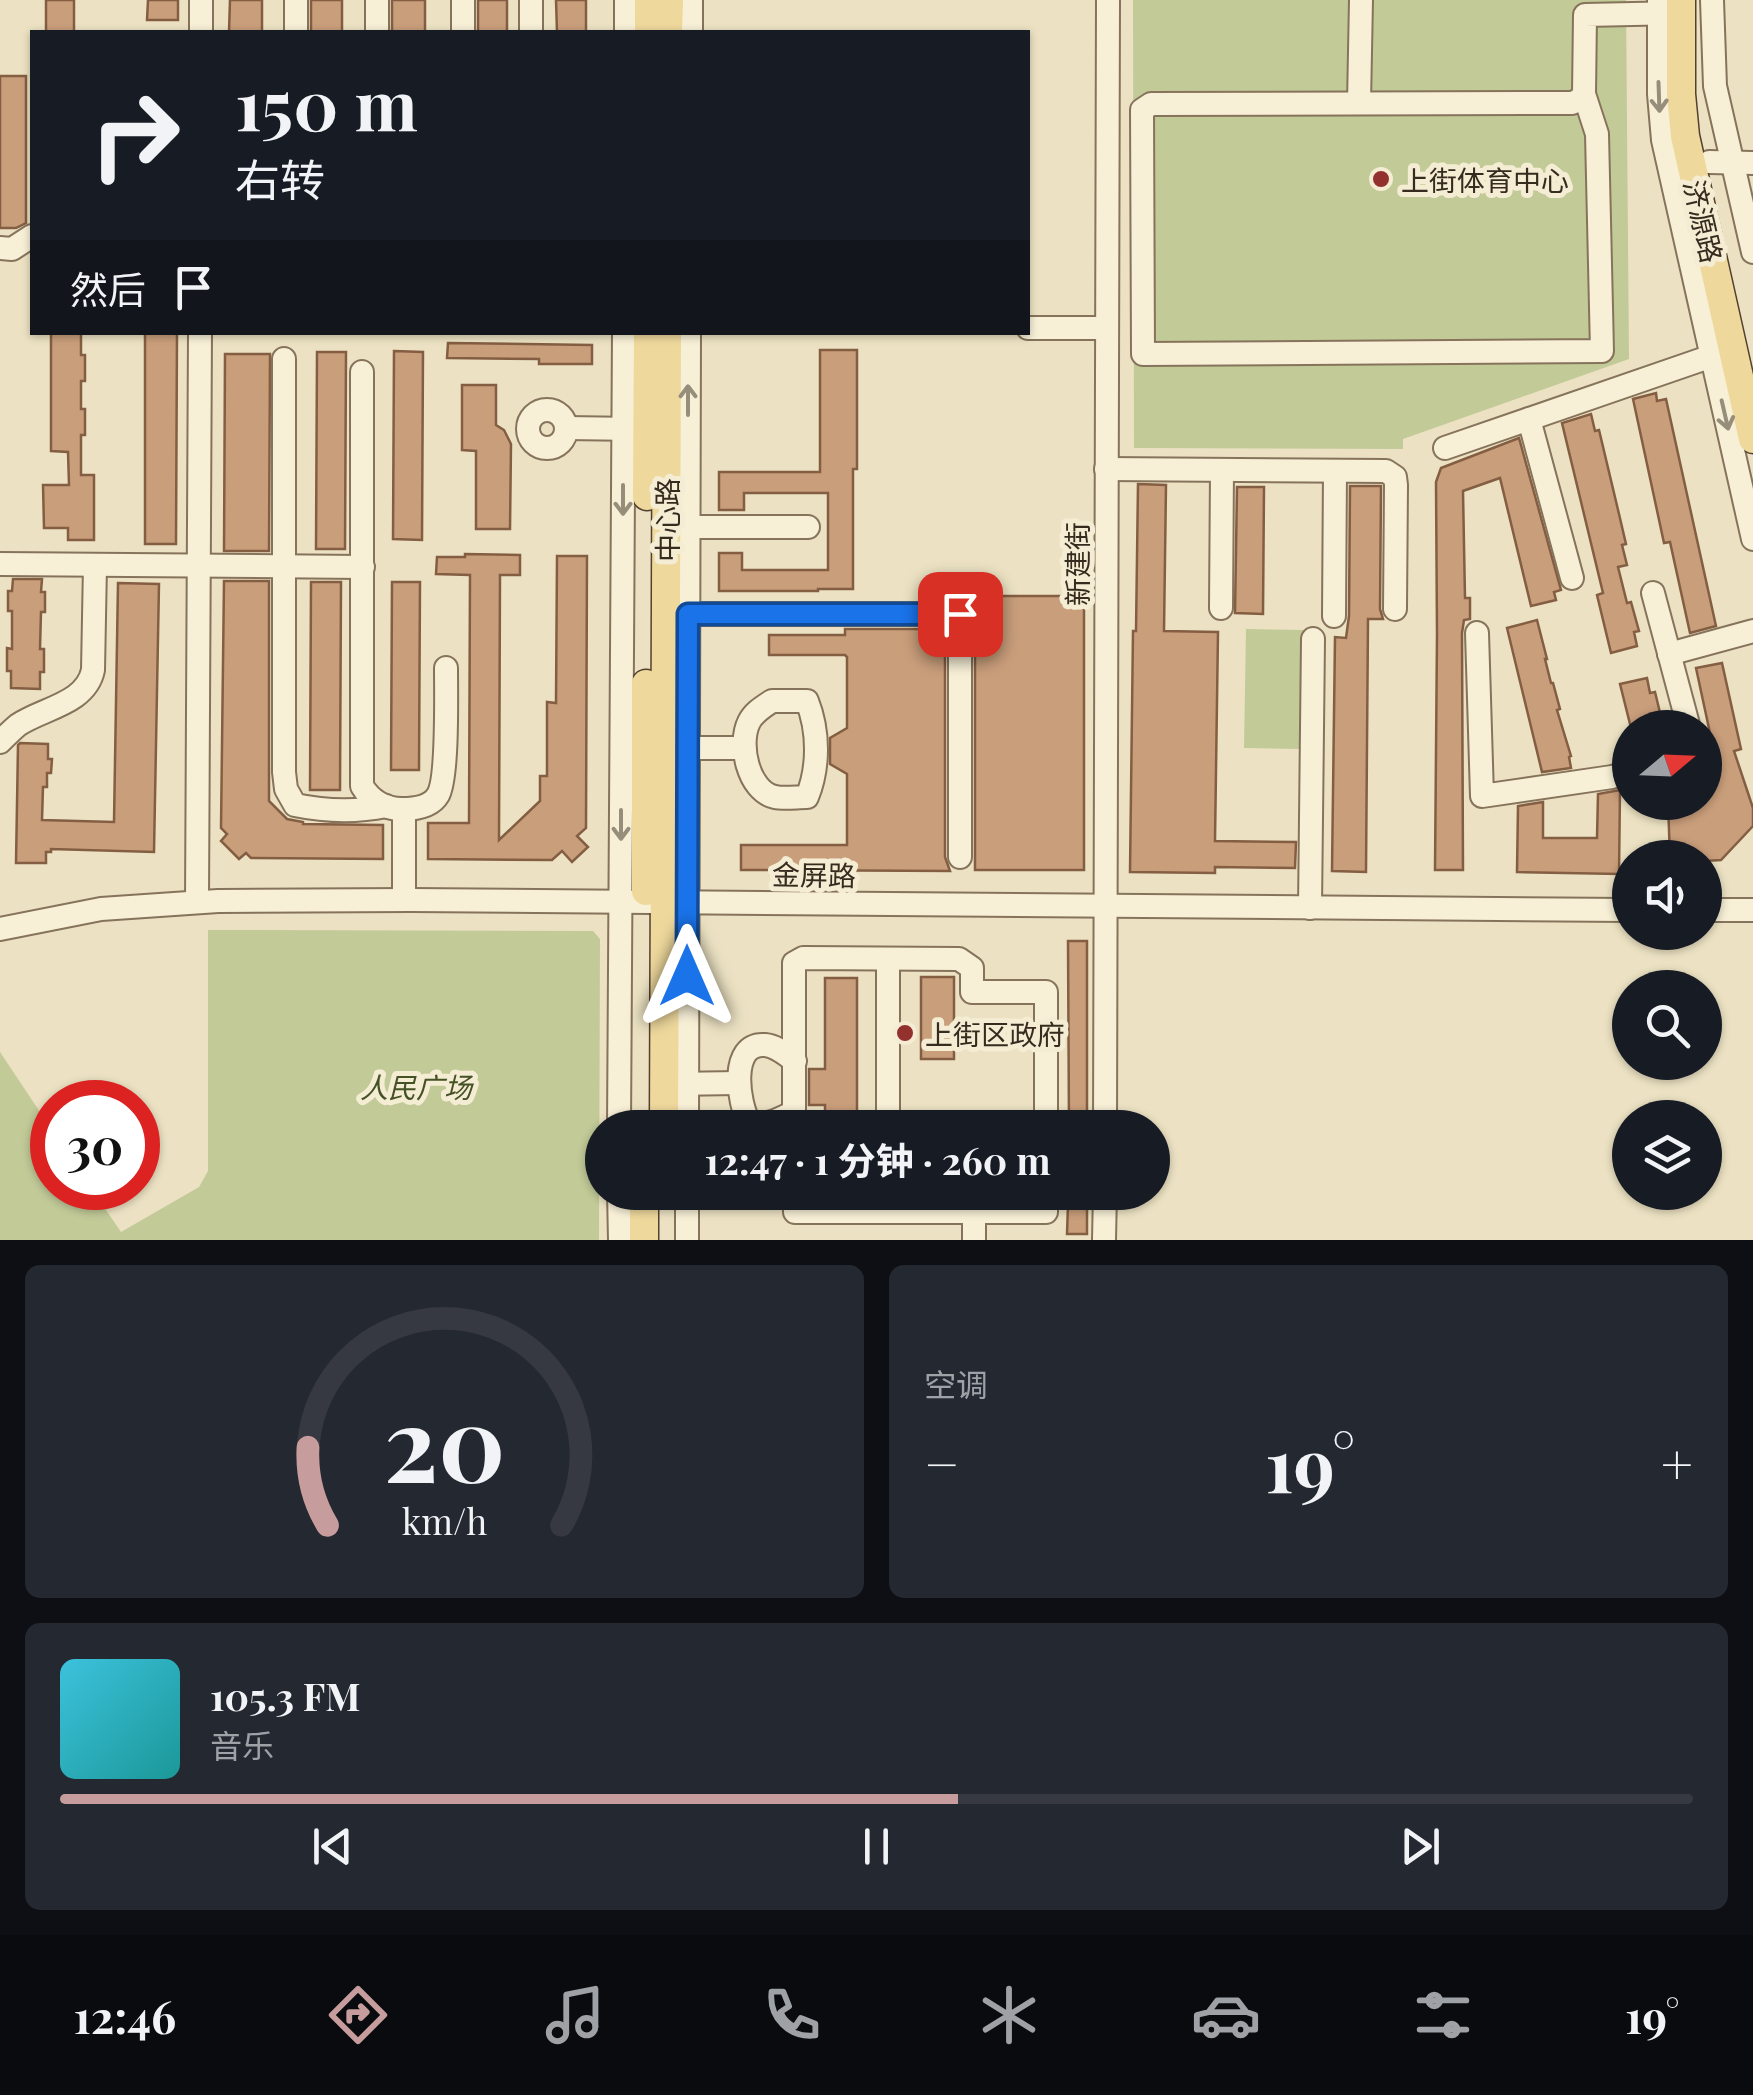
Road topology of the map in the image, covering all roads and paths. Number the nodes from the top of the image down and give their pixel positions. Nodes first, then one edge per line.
1 (201, 0) edge
2 (296, 0) edge
3 (377, 0) edge
4 (463, 0) edge
5 (531, 0) edge
6 (626, 0) edge
7 (649, 0) edge
8 (669, 0) edge
9 (691, 0) edge
10 (1108, 0) edge
11 (1361, 0) edge
12 (1712, 0) edge
13 (1680, 3) edge
14 (201, 30) edge
15 (296, 30) edge
16 (377, 30) edge
17 (463, 30) edge
18 (531, 30) edge
19 (626, 30) edge
20 (649, 30) edge
21 (668, 30) edge
22 (691, 30) edge
23 (1584, 94) junction
24 (1360, 104) junction
25 (1732, 163) edge
26 (30, 237) edge
27 (0, 248) edge
28 (1753, 252) edge
29 (1030, 328) edge
30 (1107, 328) junction
31 (200, 335) edge
32 (624, 335) edge
33 (648, 335) edge
34 (667, 335) edge
35 (689, 335) edge
36 (1712, 356) junction
37 (1753, 357) edge
38 (284, 359) dead end
39 (362, 372) dead end
40 (1529, 419) junction
41 (566, 428) dead end
42 (635, 429) junction
43 (1753, 439) edge
44 (1445, 448) dead end
45 (1106, 469) junction
46 (1222, 470) junction
47 (1335, 471) junction
48 (688, 527) junction
49 (808, 527) dead end
50 (1753, 539) edge
51 (0, 564) edge
52 (95, 565) junction
53 (199, 566) junction
54 (284, 566) junction
55 (363, 567) junction
56 (1572, 578) dead end
57 (1653, 592) dead end
58 (1221, 608) dead end
59 (1394, 609) dead end
60 (688, 614) junction
61 (1334, 616) dead end
62 (1753, 631) edge
63 (1477, 633) dead end
64 (1313, 639) dead end
65 (1669, 654) junction
66 (446, 668) dead end
67 (1684, 710) edge
68 (0, 742) edge
69 (688, 748) junction
70 (744, 748) junction
71 (1612, 777) edge
72 (395, 808) junction
73 (960, 857) dead end
74 (404, 900) junction
75 (197, 902) junction
76 (655, 903) junction
77 (1105, 907) junction
78 (1310, 908) junction
79 (1612, 910) edge
80 (1722, 910) edge
81 (1753, 910) edge
82 (0, 929) edge
83 (888, 958) junction
84 (794, 1062) junction
85 (676, 1084) junction
86 (738, 1084) junction
87 (622, 1110) edge
88 (646, 1110) edge
89 (669, 1110) edge
90 (682, 1110) edge
91 (743, 1110) edge
92 (794, 1110) edge
93 (888, 1110) edge
94 (1046, 1110) edge
95 (1105, 1110) edge
96 (619, 1210) edge
97 (644, 1210) edge
98 (664, 1210) edge
99 (687, 1210) edge
100 (957, 1210) edge
101 (1046, 1210) edge
102 (1104, 1210) edge
103 (974, 1212) junction
104 (620, 1240) edge
105 (644, 1240) edge
106 (663, 1240) edge
107 (687, 1240) edge
108 (974, 1240) edge
109 (1104, 1240) edge

1 - 14 street
2 - 15 street
3 - 16 street
4 - 17 street
5 - 18 street
6 - 19 street
7 - 20 main road
8 - 21 main road
9 - 22 street
10 - 30 street, 新建街
11 - 24 street
12 - 25 street
13 - 23 street
13 - 25 main road, 济源路
13 -> 36 street
13 - 43 main road, 济源路
23 - 24 street
23 - 24 street
25 - 28 street
25 - 37 main road, 济源路
26 - 27 street
29 - 30 street
30 - 45 street, 新建街
31 - 53 street
32 - 42 street
33 - 42 main road, 中心路
34 - 76 main road, 中心路
48 -> 35 street
36 - 40 street
36 -> 50 street
38 - 54 street
39 - 55 street
40 - 44 street
40 - 56 street
41 - 42 street
42 -> 76 main road, 中心路
45 - 46 street
45 - 77 street, 新建街
46 - 47 street
46 - 58 street
47 - 59 street
47 - 61 street
48 - 49 street
48 - 60 street
51 - 52 street
52 - 53 street
52 - 68 street
53 - 54 street
53 - 75 street
54 - 55 street
54 - 72 street
55 - 72 street
57 - 65 street
60 - 69 street
60 - 73 street
62 - 65 street
63 - 71 street
64 - 78 street
65 - 67 street
66 - 72 street
69 - 70 street
69 - 76 street
70 - 70 street
72 - 74 street
74 - 75 street, 金屏路
74 - 76 street, 金屏路
75 - 82 street, 金屏路
76 - 77 street, 金屏路
76 - 85 main road, 中心路
76 - 87 street
76 - 88 main road, 中心路
77 - 78 street, 金屏路
77 - 95 street, 新建街
78 - 79 street, 金屏路
80 - 81 street
83 - 84 street
83 - 93 street
83 - 94 street
84 - 86 street
84 - 92 street
85 - 86 street
85 - 89 main road, 中心路
85 - 90 street
86 - 91 street
96 - 104 street
97 - 105 main road
98 - 106 main road
99 - 107 street
100 - 103 street
101 - 103 street
102 - 109 street
103 - 108 street

